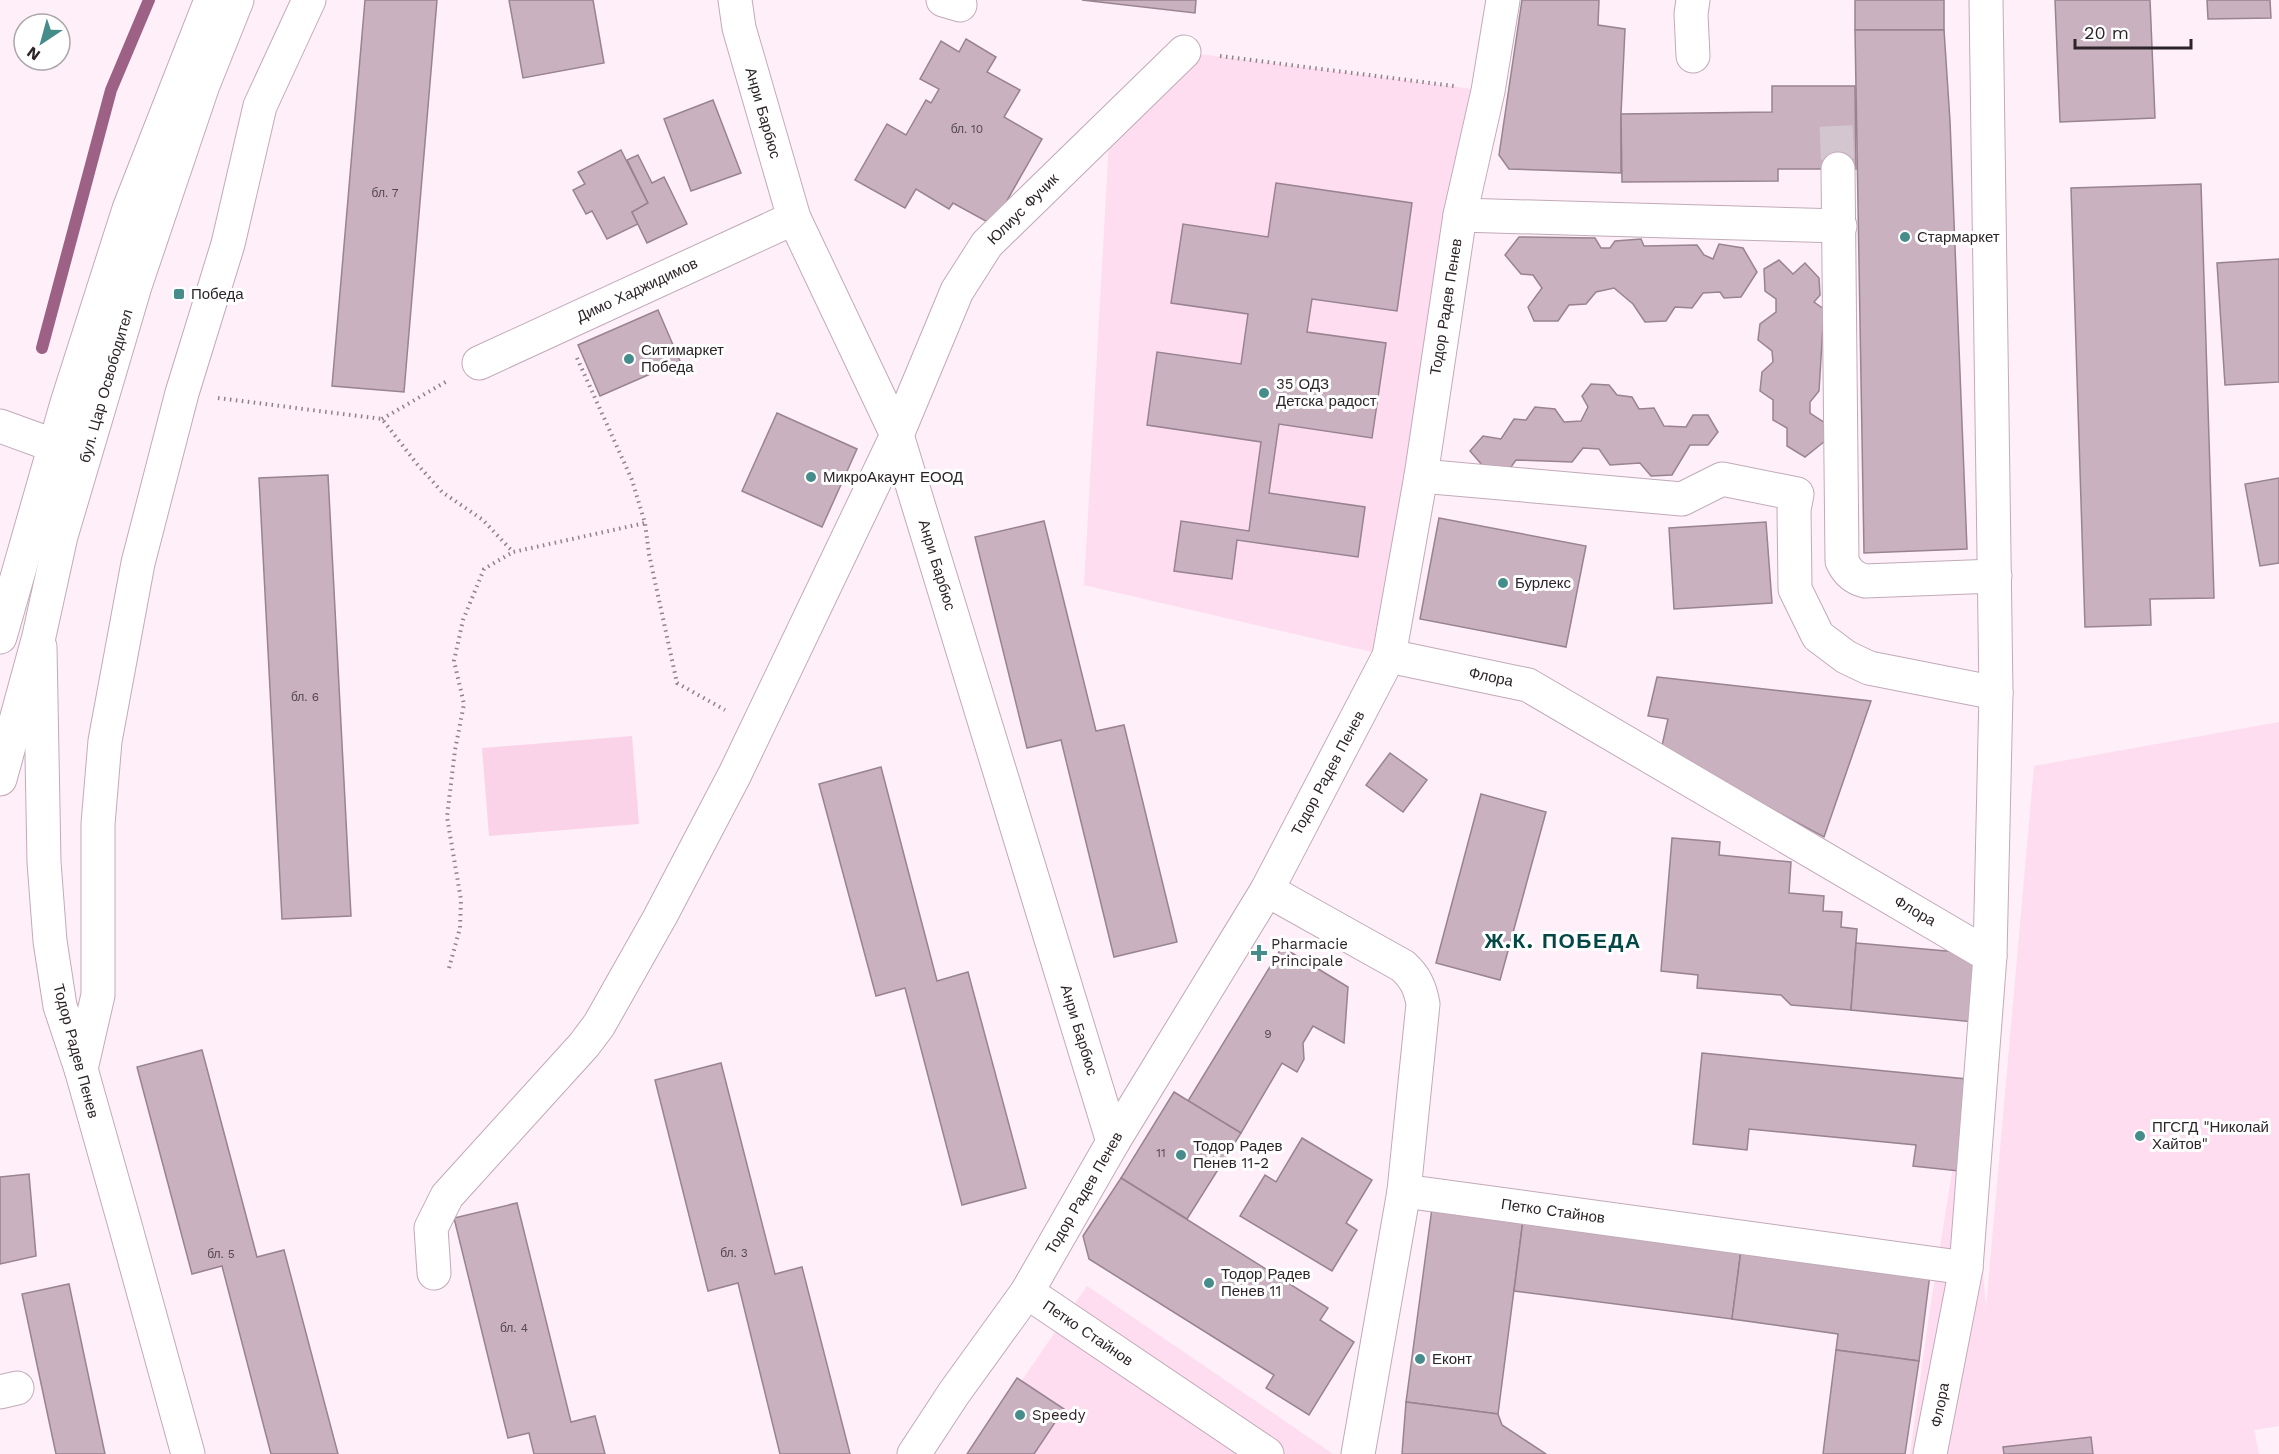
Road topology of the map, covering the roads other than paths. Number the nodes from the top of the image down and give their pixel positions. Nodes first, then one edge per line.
1 (211, 0) edge
2 (237, 0) edge
3 (309, 0) edge
4 (735, 0) edge
5 (1503, 0) edge
6 (1693, 0) edge
7 (1986, 0) edge
8 (1184, 52) road end
9 (1692, 56) dead end
10 (1838, 169) tunnel mouth
11 (1460, 214) junction
12 (794, 218) junction
13 (1840, 226) junction
14 (479, 363) road end
15 (0, 426) edge
16 (897, 435) junction
17 (71, 452) junction
18 (1421, 476) junction
19 (1995, 576) junction
20 (39, 636) junction
21 (0, 637) edge
22 (1389, 656) junction
23 (1996, 693) junction
24 (0, 778) edge
25 (1267, 890) junction
26 (1990, 956) junction
27 (81, 1069) junction
28 (1113, 1142) junction
29 (1404, 1191) junction
30 (1966, 1268) junction
31 (434, 1273) dead end
32 (1028, 1292) junction
33 (188, 1454) edge
34 (914, 1454) edge
35 (1267, 1454) edge
36 (1358, 1454) edge
37 (1930, 1454) edge

1 - 17 street, бул. Цар Освободител
2 - 17 street, бул. Цар Освободител
3 - 27 street
4 - 12 street, Анри Барбюс
5 - 11 street, Тодор Радев Пенев
6 - 9 street
7 - 19 street
8 - 16 street, Юлиус Фучик
10 - 13 street
11 - 13 street
11 - 18 street, Тодор Радев Пенев
12 - 14 street, Димо Хаджидимов
12 - 16 street, Анри Барбюс
13 - 19 street
15 - 17 street
16 - 28 street, Анри Барбюс
16 - 31 street, Юлиус Фучик
17 - 20 street, бул. Цар Освободител
17 - 21 street, бул. Цар Освободител
18 - 22 street, Тодор Радев Пенев
18 - 23 street
19 - 23 street
20 - 24 street, бул. Цар Освободител
20 - 27 street, Тодор Радев Пенев
22 - 25 street, Тодор Радев Пенев
22 - 26 street, Флора
23 - 26 street
25 - 28 street, Тодор Радев Пенев
25 - 29 street
26 - 30 street, Флора
27 - 33 street, Тодор Радев Пенев
28 - 32 street, Тодор Радев Пенев
29 - 30 street, Петко Стайнов
29 - 36 street
30 - 37 street, Флора
32 - 34 street, Тодор Радев Пенев
32 - 35 street, Петко Стайнов

